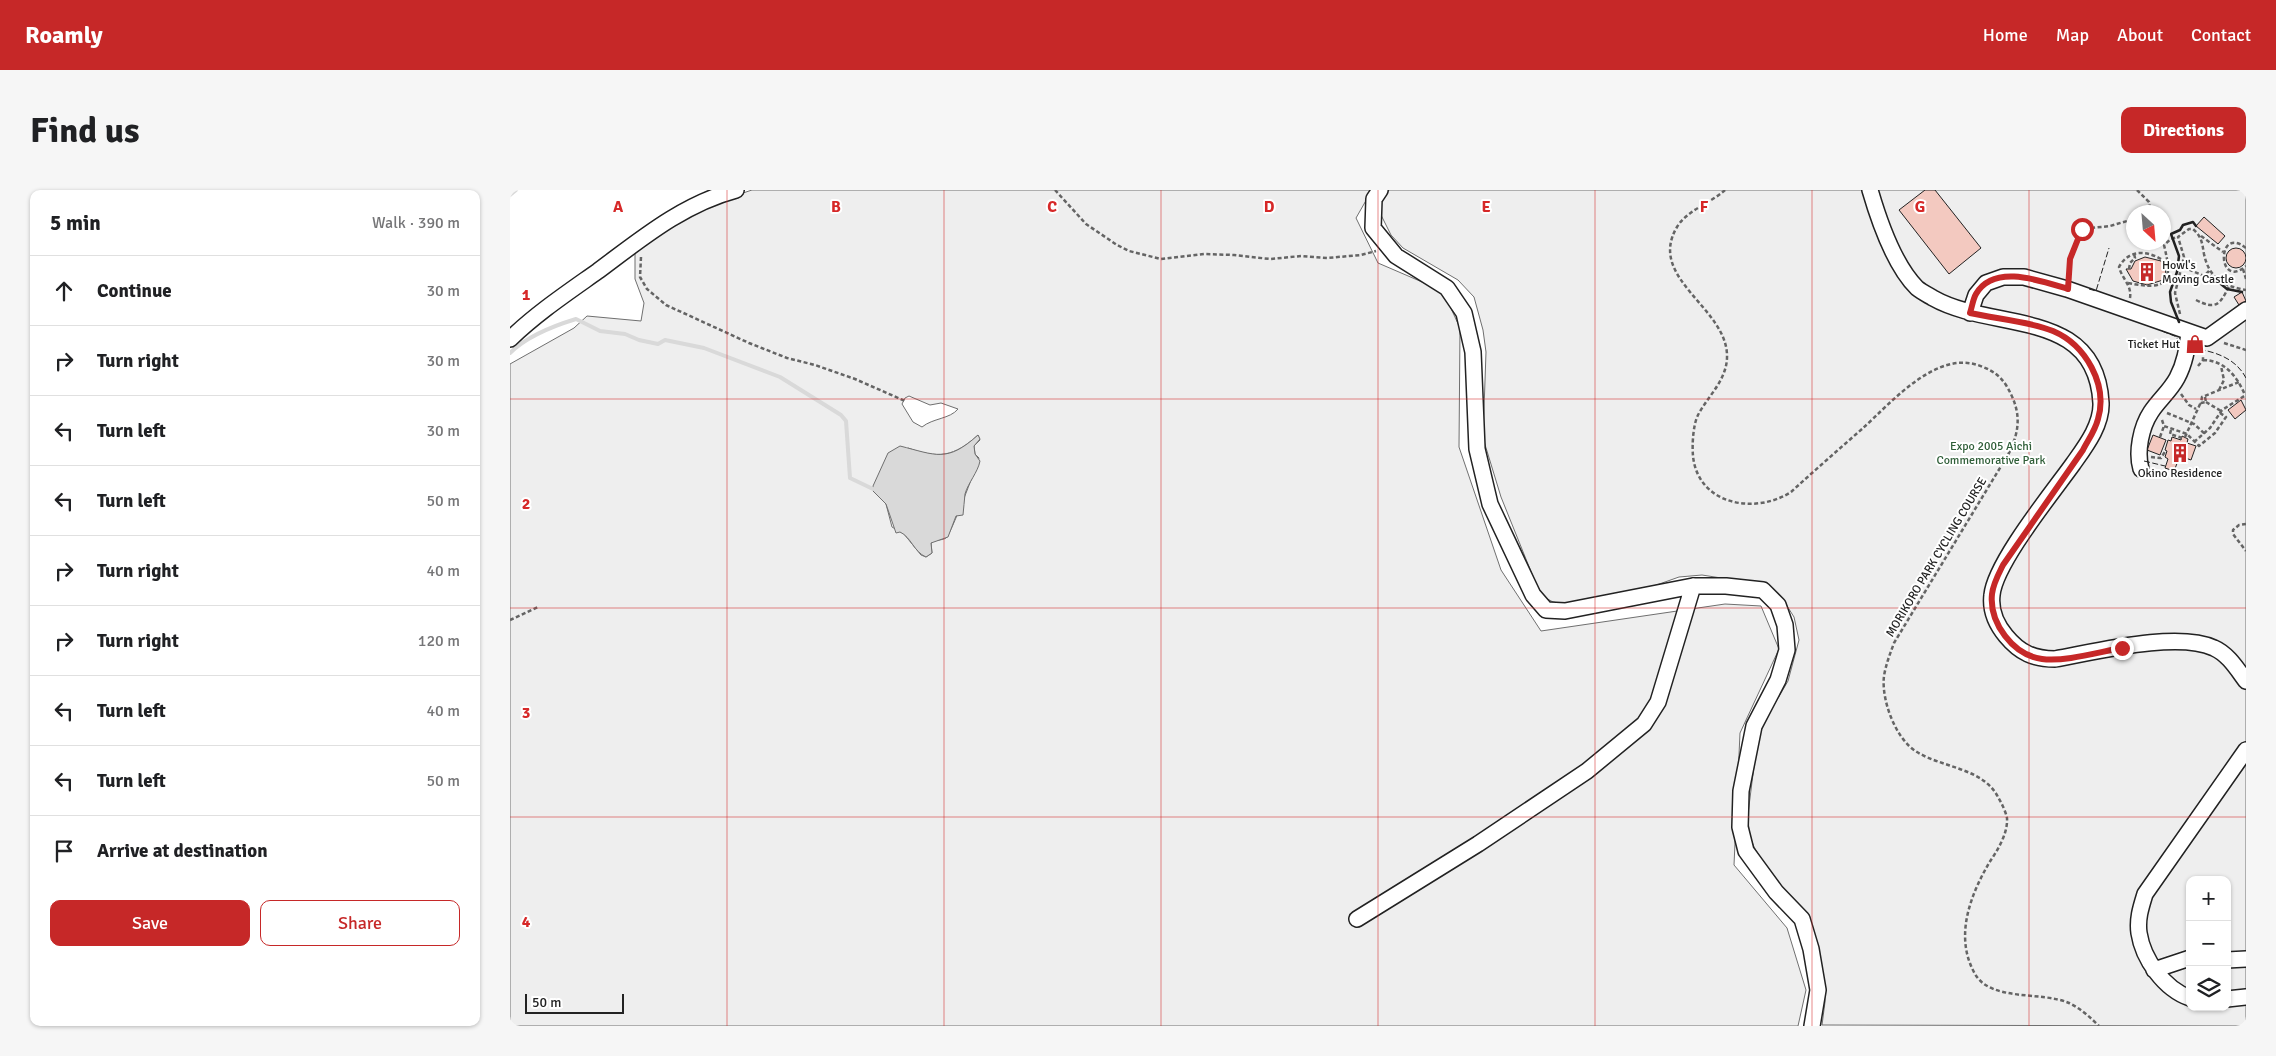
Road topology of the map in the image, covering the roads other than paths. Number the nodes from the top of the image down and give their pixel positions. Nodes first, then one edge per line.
1 (736, 190) edge
2 (1380, 190) edge
3 (1870, 190) edge
4 (2246, 310) edge
5 (1970, 313) junction
6 (2190, 333) junction
7 (510, 339) edge
8 (2141, 469) dead end
9 (1693, 586) junction
10 (2246, 681) edge
11 (2246, 750) edge
12 (1357, 919) dead end
13 (2186, 959) edge
14 (2246, 959) edge
15 (2231, 960) edge
16 (2154, 970) junction
17 (2186, 996) edge
18 (2246, 997) edge
19 (2231, 999) edge
20 (1812, 1026) edge

1 - 7 street
2 - 9 street
3 - 5 street
4 - 6 street
5 - 6 street
5 - 10 street
6 - 8 street
9 - 12 street
9 - 20 street
11 - 16 street
13 - 16 street
14 - 15 street
16 - 17 street
18 - 19 street

